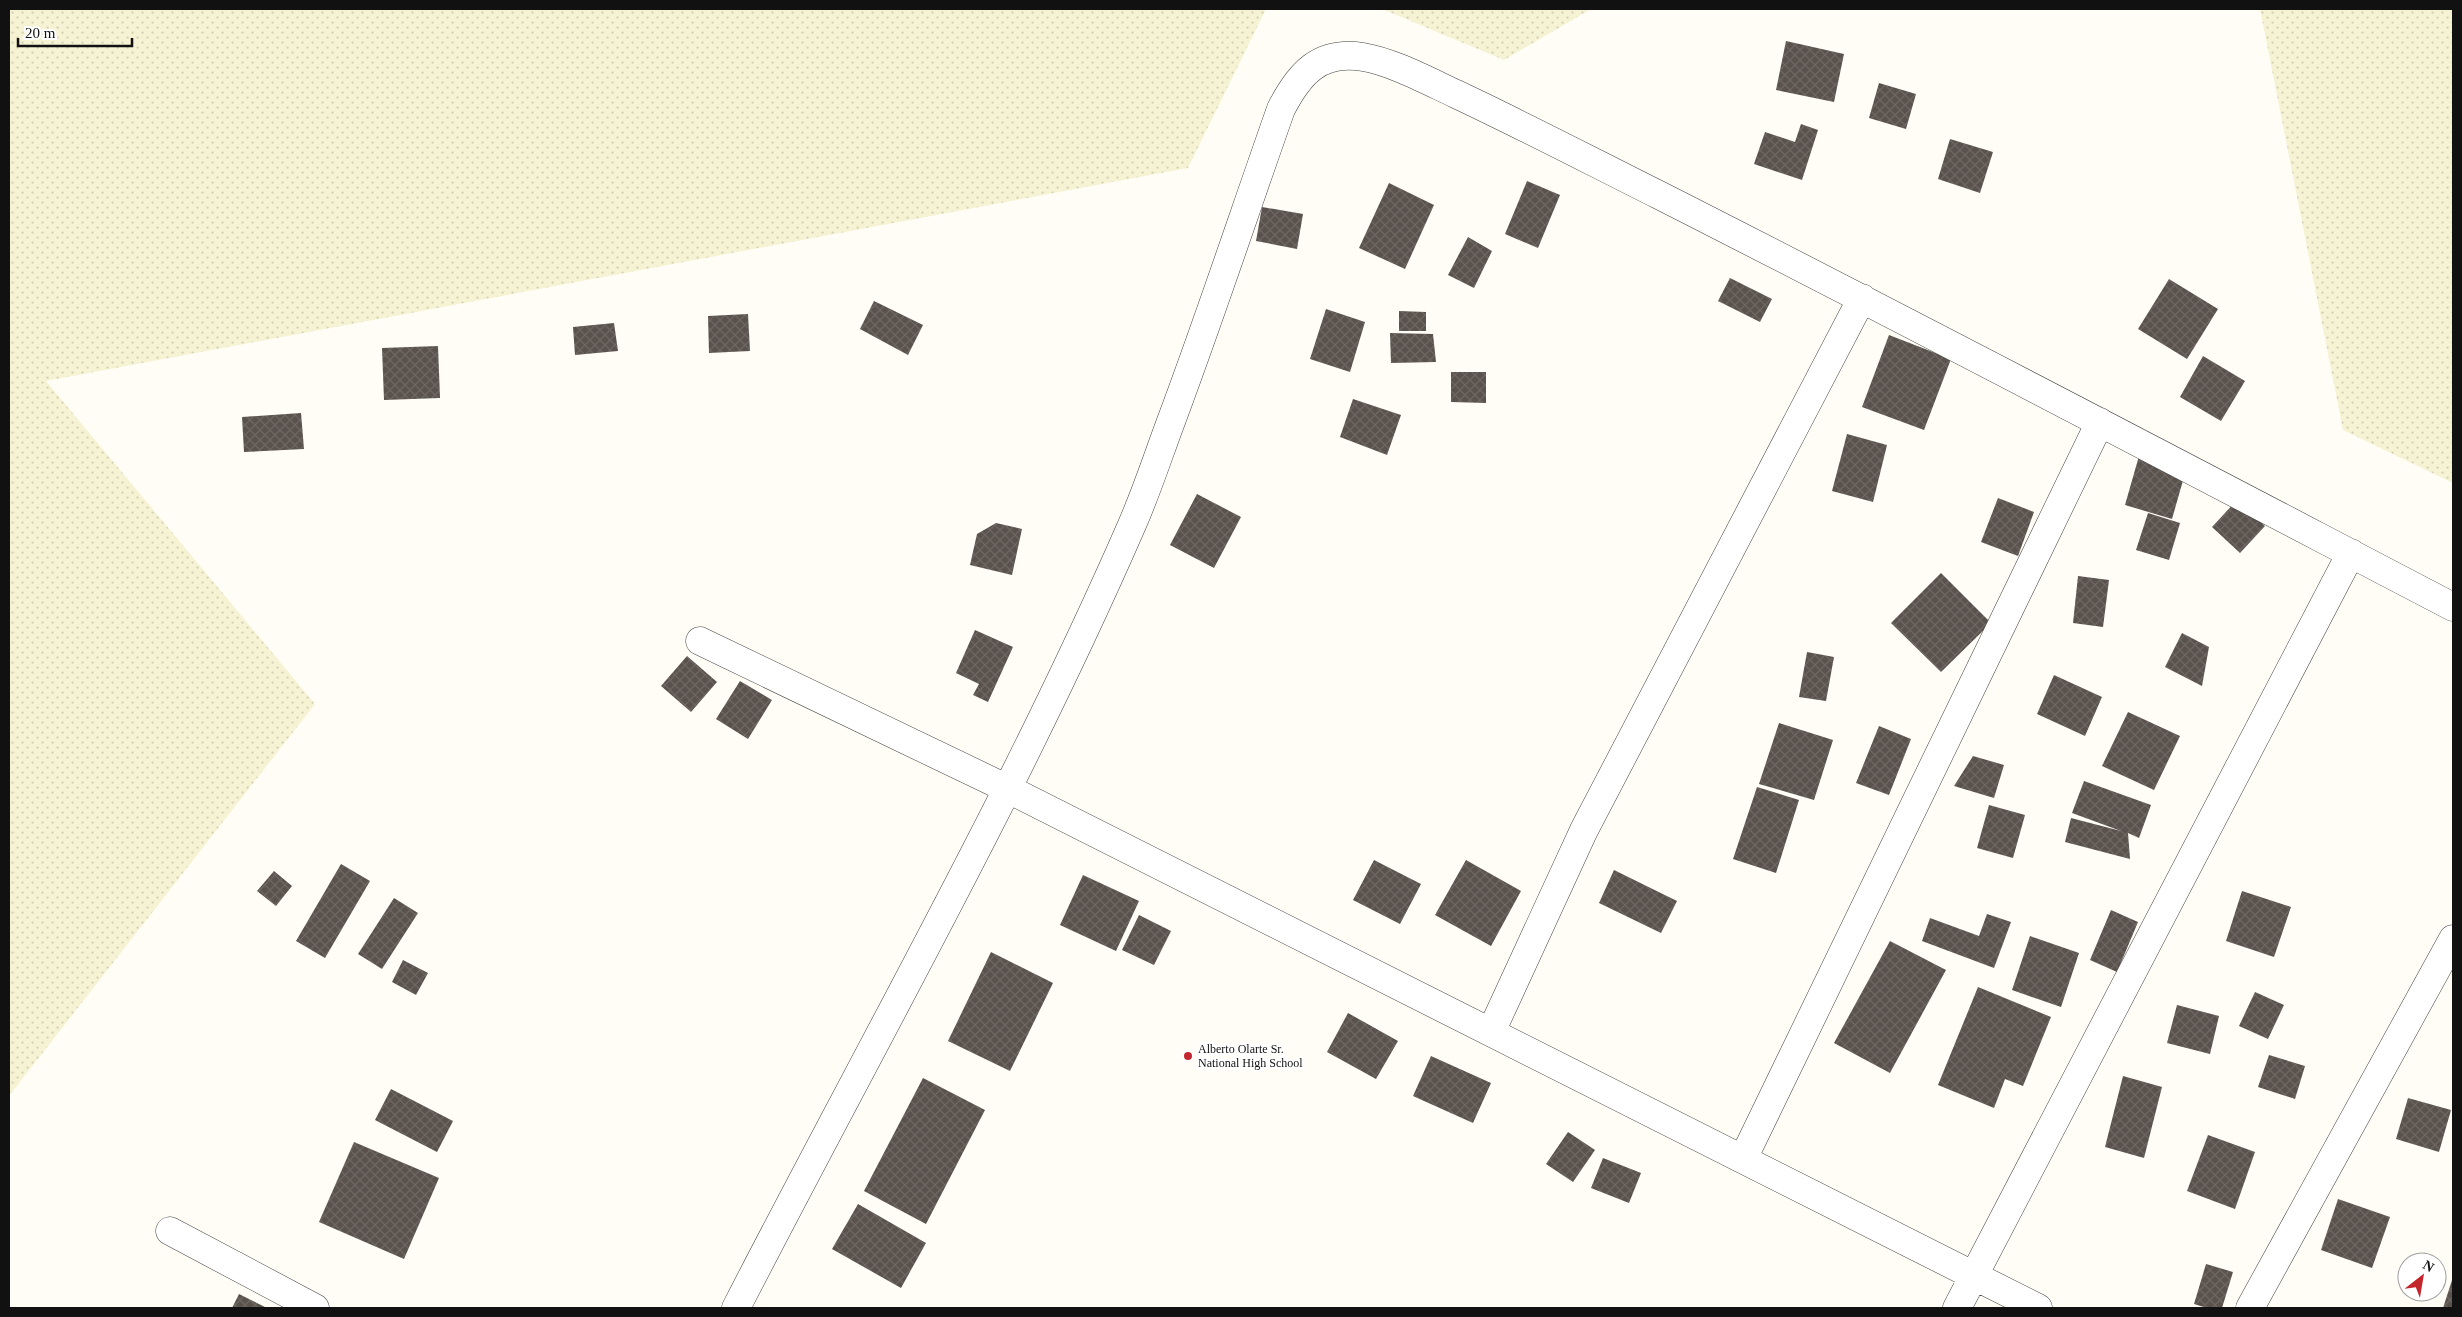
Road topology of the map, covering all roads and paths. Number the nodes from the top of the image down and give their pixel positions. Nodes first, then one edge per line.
1 (1862, 298) junction
2 (2100, 422) junction
3 (2351, 553) junction
4 (2453, 607) edge
5 (700, 641) dead end
6 (1008, 789) junction
7 (2453, 939) edge
8 (1491, 1032) junction
9 (1743, 1159) junction
10 (170, 1231) dead end
11 (1973, 1275) junction
12 (315, 1308) edge
13 (736, 1308) edge
14 (1956, 1308) edge
15 (2038, 1308) edge
16 (2250, 1308) edge

1 - 2 street
1 - 6 street
1 - 8 street
2 - 3 street
2 - 9 street
3 - 4 street
3 - 11 street
5 - 6 street
6 - 8 street
6 - 13 street
7 - 16 street
8 - 9 street
9 - 11 street
10 - 12 street
11 - 14 street
11 - 15 street

